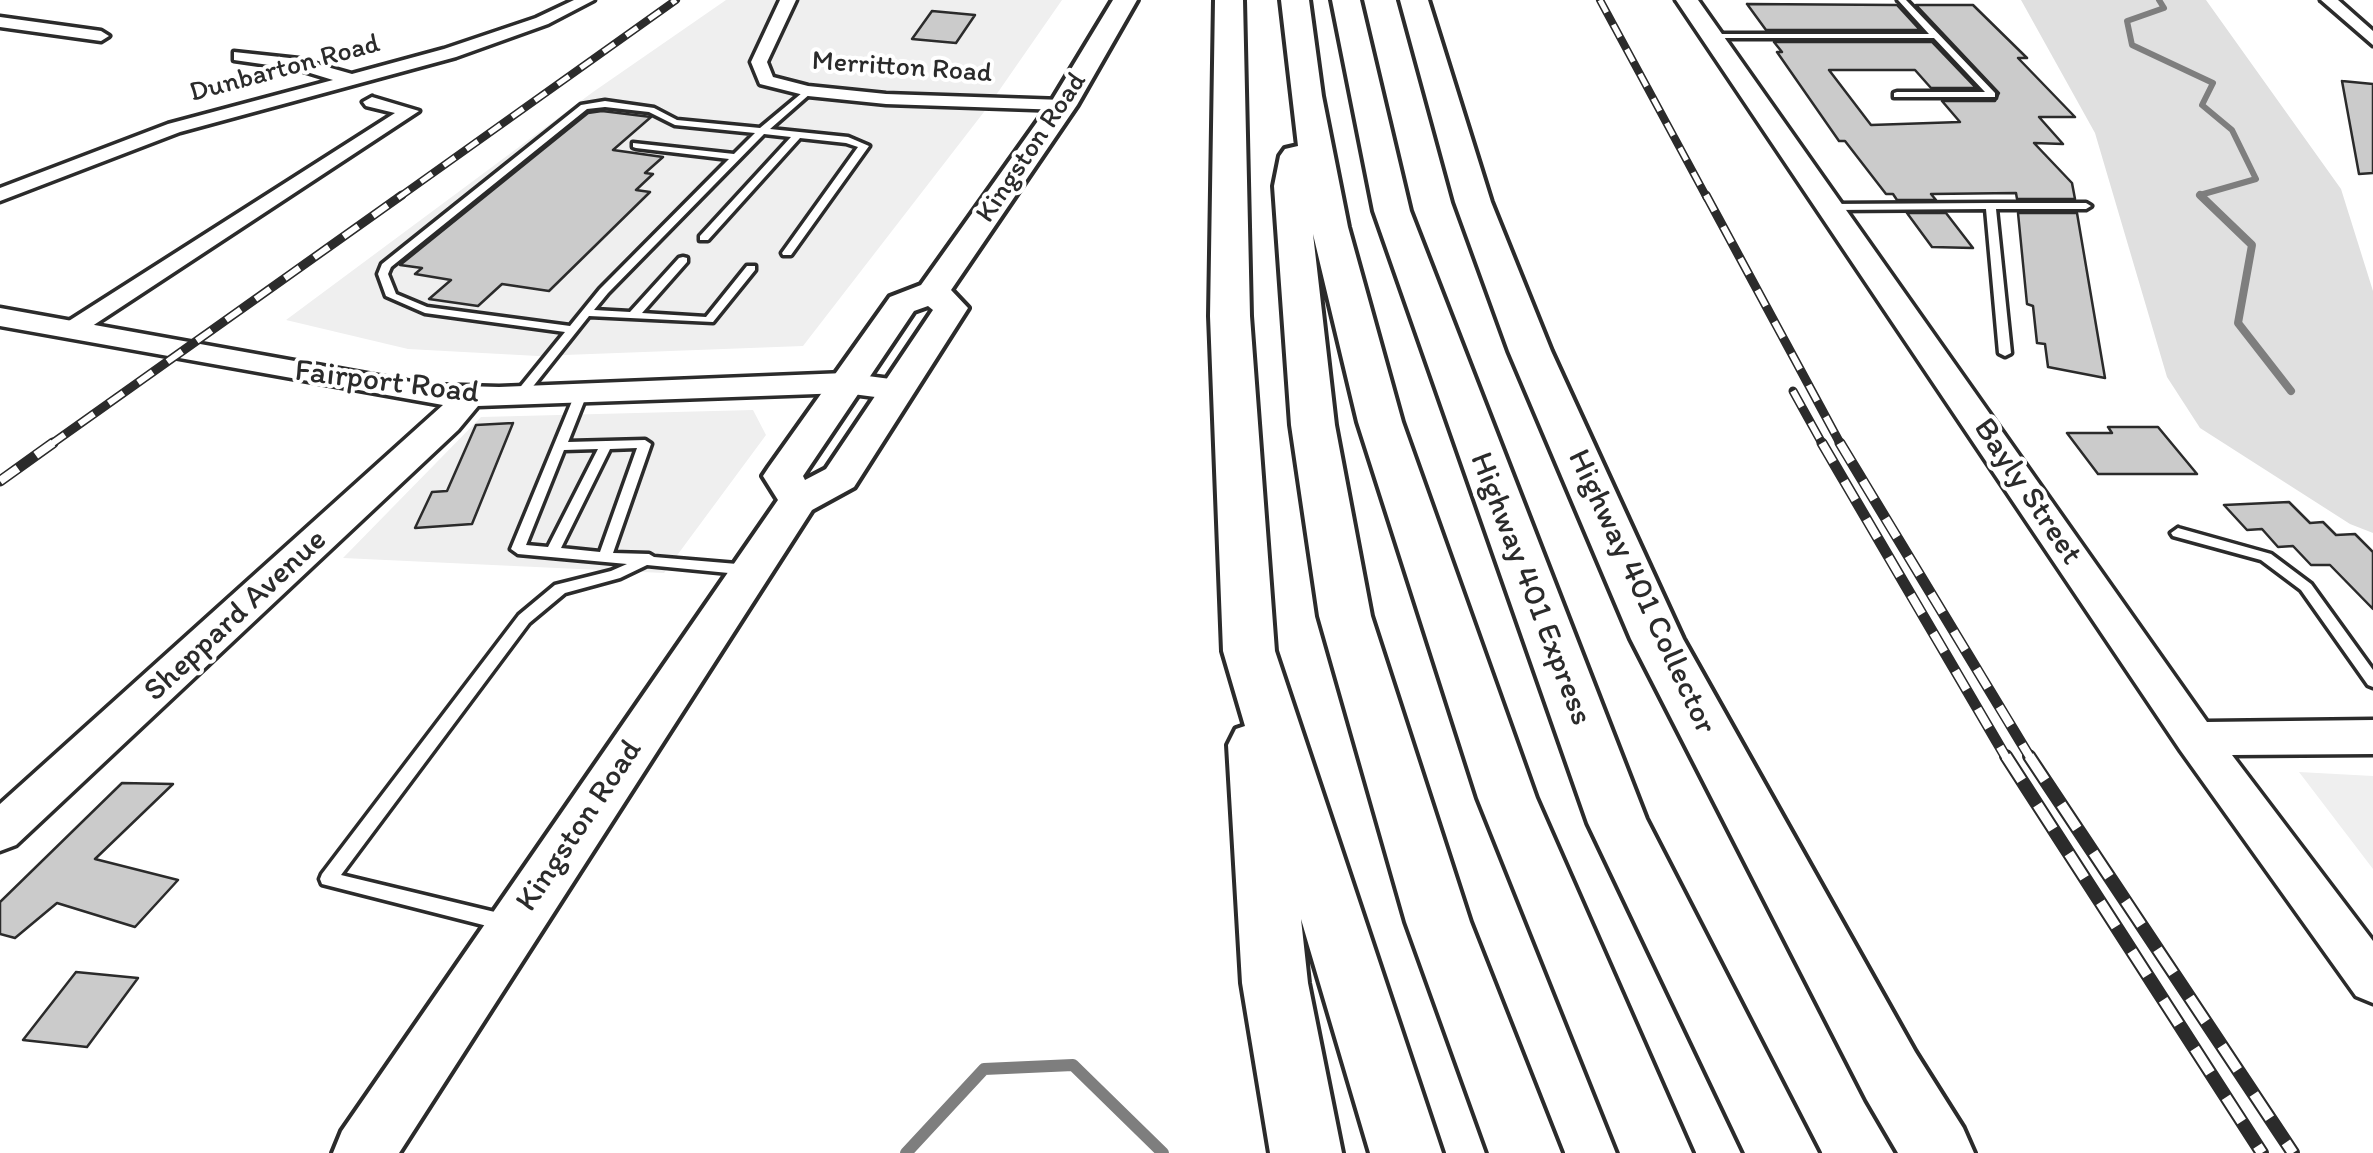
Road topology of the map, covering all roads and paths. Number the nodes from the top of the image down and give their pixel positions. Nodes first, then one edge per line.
1 (586, 0) edge
2 (788, 0) edge
3 (1125, 0) edge
4 (1229, 0) edge
5 (1295, 0) edge
6 (1346, 0) edge
7 (1414, 0) edge
8 (1686, 0) edge
9 (1902, 0) edge
10 (2330, 0) edge
11 (0, 22) edge
12 (21, 25) junction
13 (0, 34) edge
14 (101, 36) dead end
15 (1710, 36) junction
16 (1934, 36) junction
17 (2373, 40) edge
18 (240, 56) dead end
19 (351, 79) junction
20 (808, 91) junction
21 (1897, 95) dead end
22 (1306, 96) junction
23 (372, 102) dead end
24 (1063, 105) junction
25 (761, 132) junction
26 (797, 136) junction
27 (636, 145) dead end
28 (737, 157) junction
29 (0, 195) edge
30 (1992, 206) junction
31 (2086, 206) dead end
32 (1832, 207) junction
33 (704, 238) dead end
34 (787, 253) dead end
35 (683, 260) dead end
36 (750, 268) dead end
37 (933, 292) junction
38 (587, 313) junction
39 (634, 316) junction
40 (0, 317) edge
41 (572, 330) junction
42 (69, 331) junction
43 (2004, 354) dead end
44 (845, 382) junction
45 (898, 390) junction
46 (581, 394) junction
47 (519, 396) junction
48 (468, 397) junction
49 (606, 445) junction
50 (563, 446) junction
51 (798, 501) junction
52 (2178, 532) dead end
53 (553, 551) junction
54 (606, 554) junction
55 (649, 559) junction
56 (751, 570) junction
57 (1249, 651) junction
58 (2373, 681) edge
59 (2373, 736) edge
60 (2196, 739) junction
61 (0, 832) edge
62 (513, 925) junction
63 (2373, 980) edge
64 (364, 1153) edge
65 (1306, 1153) edge
66 (1406, 1153) edge
67 (1524, 1153) edge
68 (1656, 1153) edge
69 (1782, 1153) edge
70 (1938, 1153) edge

1 - 19 street, Dunbarton Road
2 - 20 street, Merritton Road
3 - 24 main road, Kingston Road
4 - 57 highway
5 - 22 highway
6 - 69 highway, Highway 401 Express
7 - 70 highway, Highway 401 Collector
8 - 15 street, Bayly Street
9 - 16 lane
10 - 17 street
11 - 12 street
12 - 13 street
12 - 14 street
15 - 16 lane
15 - 32 street, Bayly Street
16 - 21 lane
18 - 19 street
19 - 29 street, Dunbarton Road
20 - 24 street, Merritton Road
20 - 25 lane
22 - 67 highway
22 - 68 highway
23 - 42 street
24 - 37 main road, Kingston Road
25 - 26 lane
25 - 28 lane
25 - 41 lane
26 - 33 lane
26 - 34 lane
27 - 28 lane
28 - 38 lane
30 - 31 lane
30 - 32 lane
30 - 43 lane
32 - 60 street, Bayly Street
35 - 39 lane
36 - 39 lane
37 - 44 main road, Kingston Road
37 - 45 main road, Kingston Road
38 - 39 lane
38 - 41 lane
40 - 42 street, Fairport Road
41 - 47 lane
42 - 48 street, Fairport Road
44 - 45 street, Fairport Road
44 - 46 street, Fairport Road
44 - 51 main road, Kingston Road
45 - 51 main road, Kingston Road
46 - 47 street, Fairport Road
46 - 50 lane
47 - 48 street, Fairport Road
48 - 61 street, Sheppard Avenue
49 - 50 lane
49 - 53 lane
49 - 54 lane
50 - 53 lane
51 - 56 main road, Kingston Road
52 - 58 lane
53 - 54 lane
54 - 55 lane
55 - 56 lane
55 - 62 lane
56 - 62 main road, Kingston Road
57 - 65 highway
57 - 66 highway
59 - 60 street
60 - 63 street, Bayly Street
62 - 64 main road, Kingston Road

